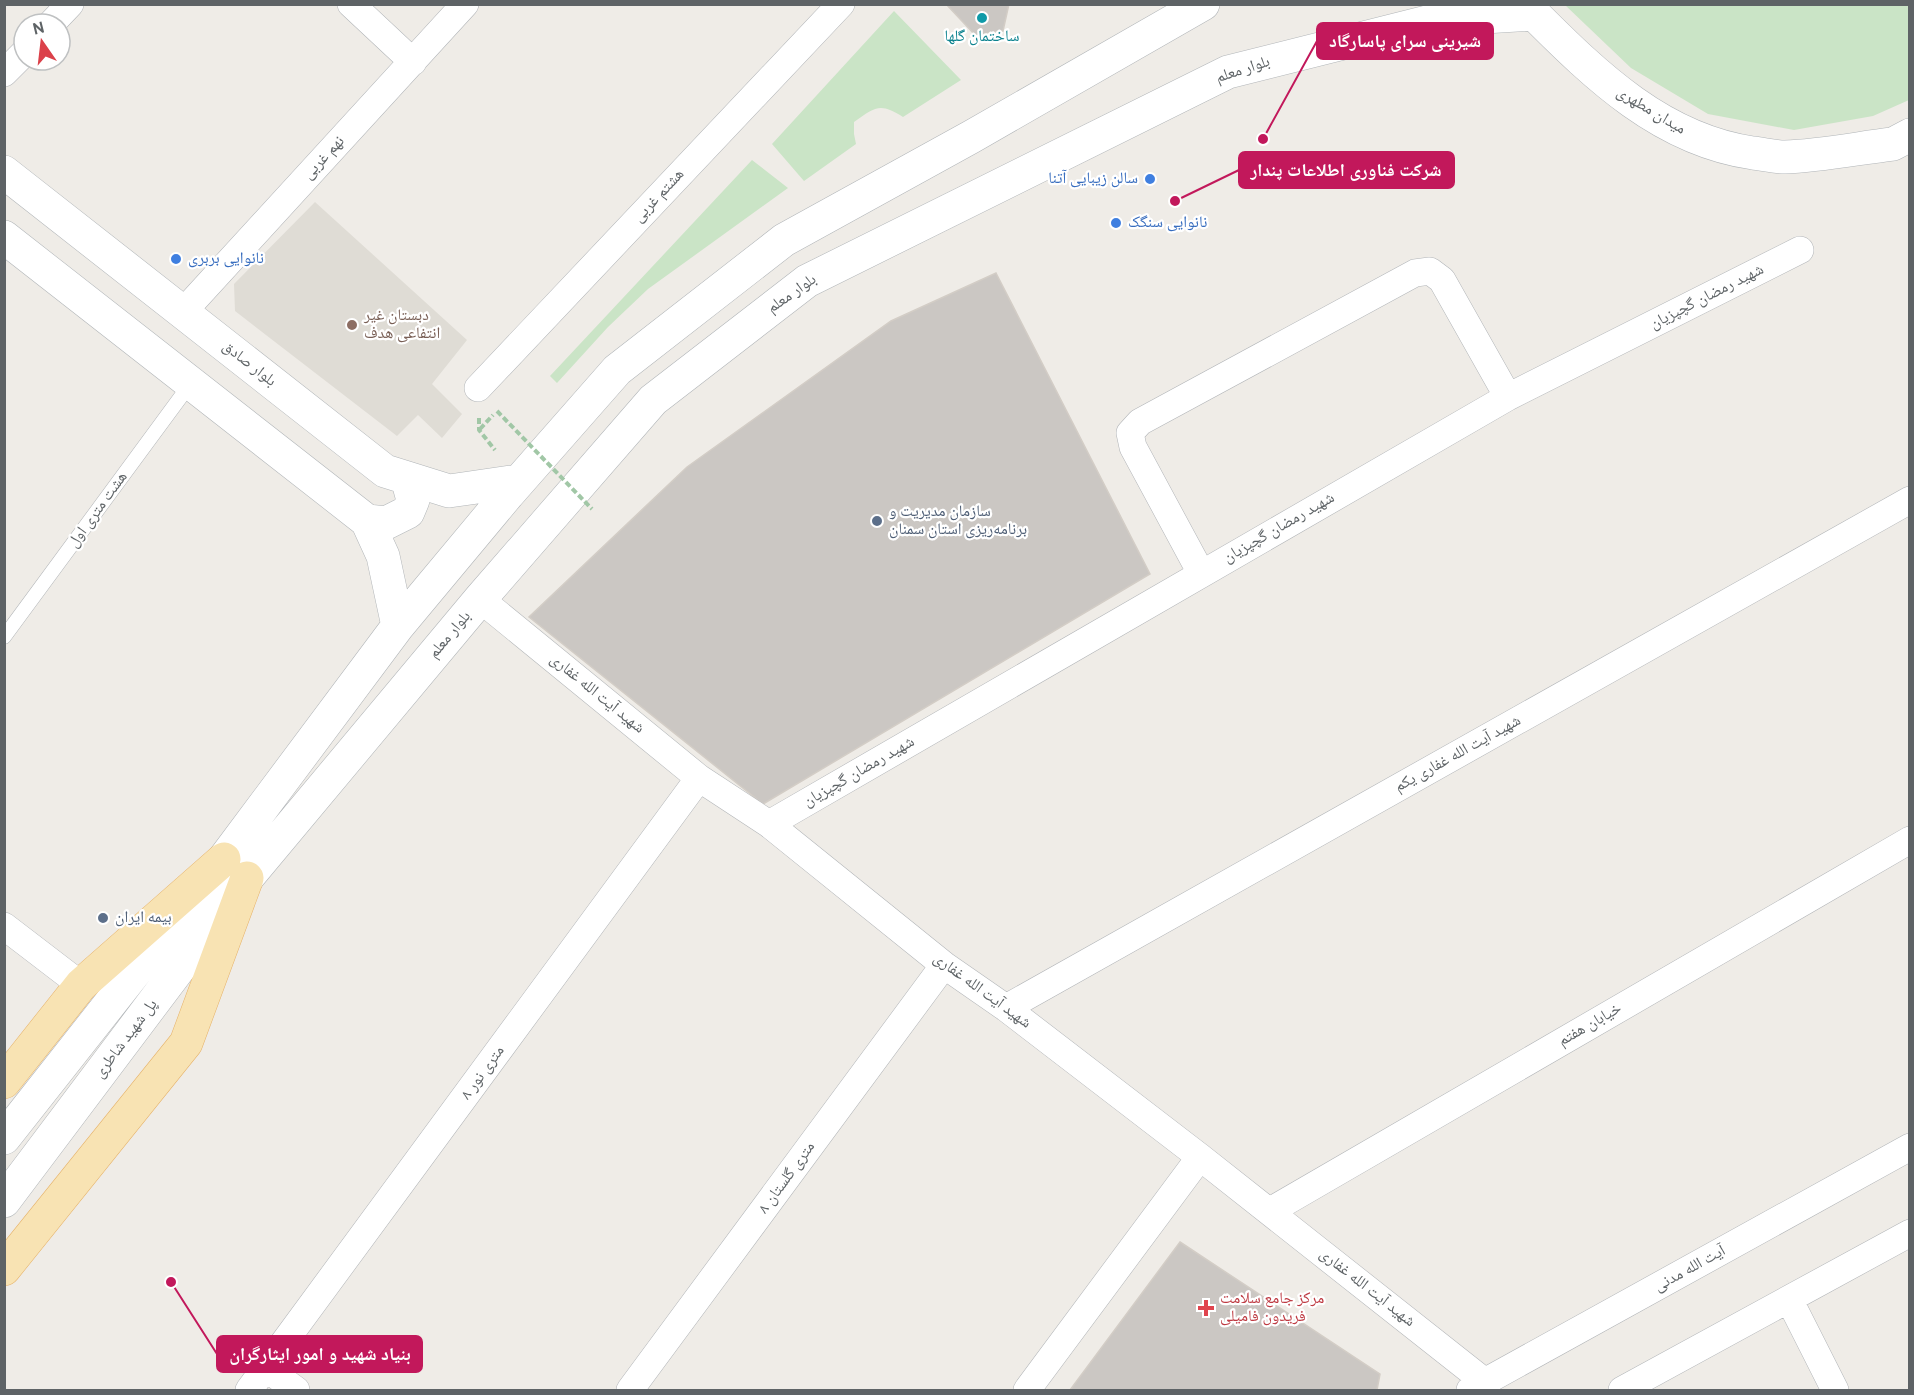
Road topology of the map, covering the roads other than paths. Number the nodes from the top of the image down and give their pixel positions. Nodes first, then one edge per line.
1 (351, 4) edge
2 (465, 4) edge
3 (841, 4) edge
4 (1199, 6) edge
5 (1532, 9) edge
6 (1441, 12) edge
7 (412, 62) junction
8 (1904, 140) edge
9 (4, 172) edge
10 (4, 237) edge
11 (1800, 250) dead end
12 (183, 312) junction
13 (191, 383) junction
14 (478, 388) dead end
15 (1508, 398) junction
16 (407, 478) junction
17 (519, 481) junction
18 (1910, 500) edge
19 (367, 521) junction
20 (1201, 573) junction
21 (480, 598) junction
22 (398, 626) junction
23 (4, 637) edge
24 (699, 778) junction
25 (769, 824) junction
26 (1910, 840) edge
27 (236, 869) junction
28 (4, 926) edge
29 (944, 965) junction
30 (81, 985) junction
31 (1006, 1008) junction
32 (4, 1082) edge
33 (4, 1138) edge
34 (1910, 1147) edge
35 (1200, 1157) junction
36 (4, 1201) edge
37 (1270, 1211) junction
38 (1910, 1233) edge
39 (4, 1269) edge
40 (1789, 1299) junction
41 (266, 1368) junction
42 (1478, 1386) edge
43 (249, 1390) edge
44 (296, 1390) edge
45 (630, 1390) edge
46 (1027, 1390) edge
47 (1623, 1390) edge
48 (1835, 1390) edge

1 - 7 street
2 - 7 street, نهم غربی
3 - 14 street, هشتم غربی
4 - 17 main road
5 - 6 main road, بلوار معلم
5 - 8 main road, میدان مطهری
6 - 21 main road, بلوار معلم
7 - 12 street, نهم غربی
9 - 12 main road, بلوار صادق
10 - 13 main road
11 - 15 street, شهید رمضان گچپزیان
12 - 16 main road, بلوار صادق
13 - 19 main road
13 - 23 lane, هشت متری اول
15 - 20 street, شهید رمضان گچپزیان
15 - 20 street
16 - 17 main road, بلوار صادق
16 - 19 main road
17 - 22 main road
18 - 31 street, شهید آیت الله غفاری یکم
19 - 22 main road
20 - 25 street, شهید رمضان گچپزیان
21 - 24 street, شهید آیت الله غفاری
21 - 27 main road, بلوار معلم
22 - 27 main road
24 - 25 street, شهید آیت الله غفاری
24 - 41 street, ۸ متری نور
25 - 29 street, شهید آیت الله غفاری
26 - 37 street, خیابان هفتم
27 - 30 main road
27 - 33 main road, پل شهید شاطری
27 - 36 main road, پل شهید شاطری
27 - 39 main road
28 - 30 street
29 - 31 street, شهید آیت الله غفاری
29 - 45 street, ۸ متری گلستان
30 - 32 main road
31 - 35 street, شهید آیت الله غفاری
34 - 42 street, آیت الله مدنی
35 - 37 street, شهید آیت الله غفاری
35 - 46 street
37 - 42 street, شهید آیت الله غفاری
38 - 40 street
40 - 47 street
40 - 48 street
41 - 43 street, ۸ متری نور
41 - 44 street

